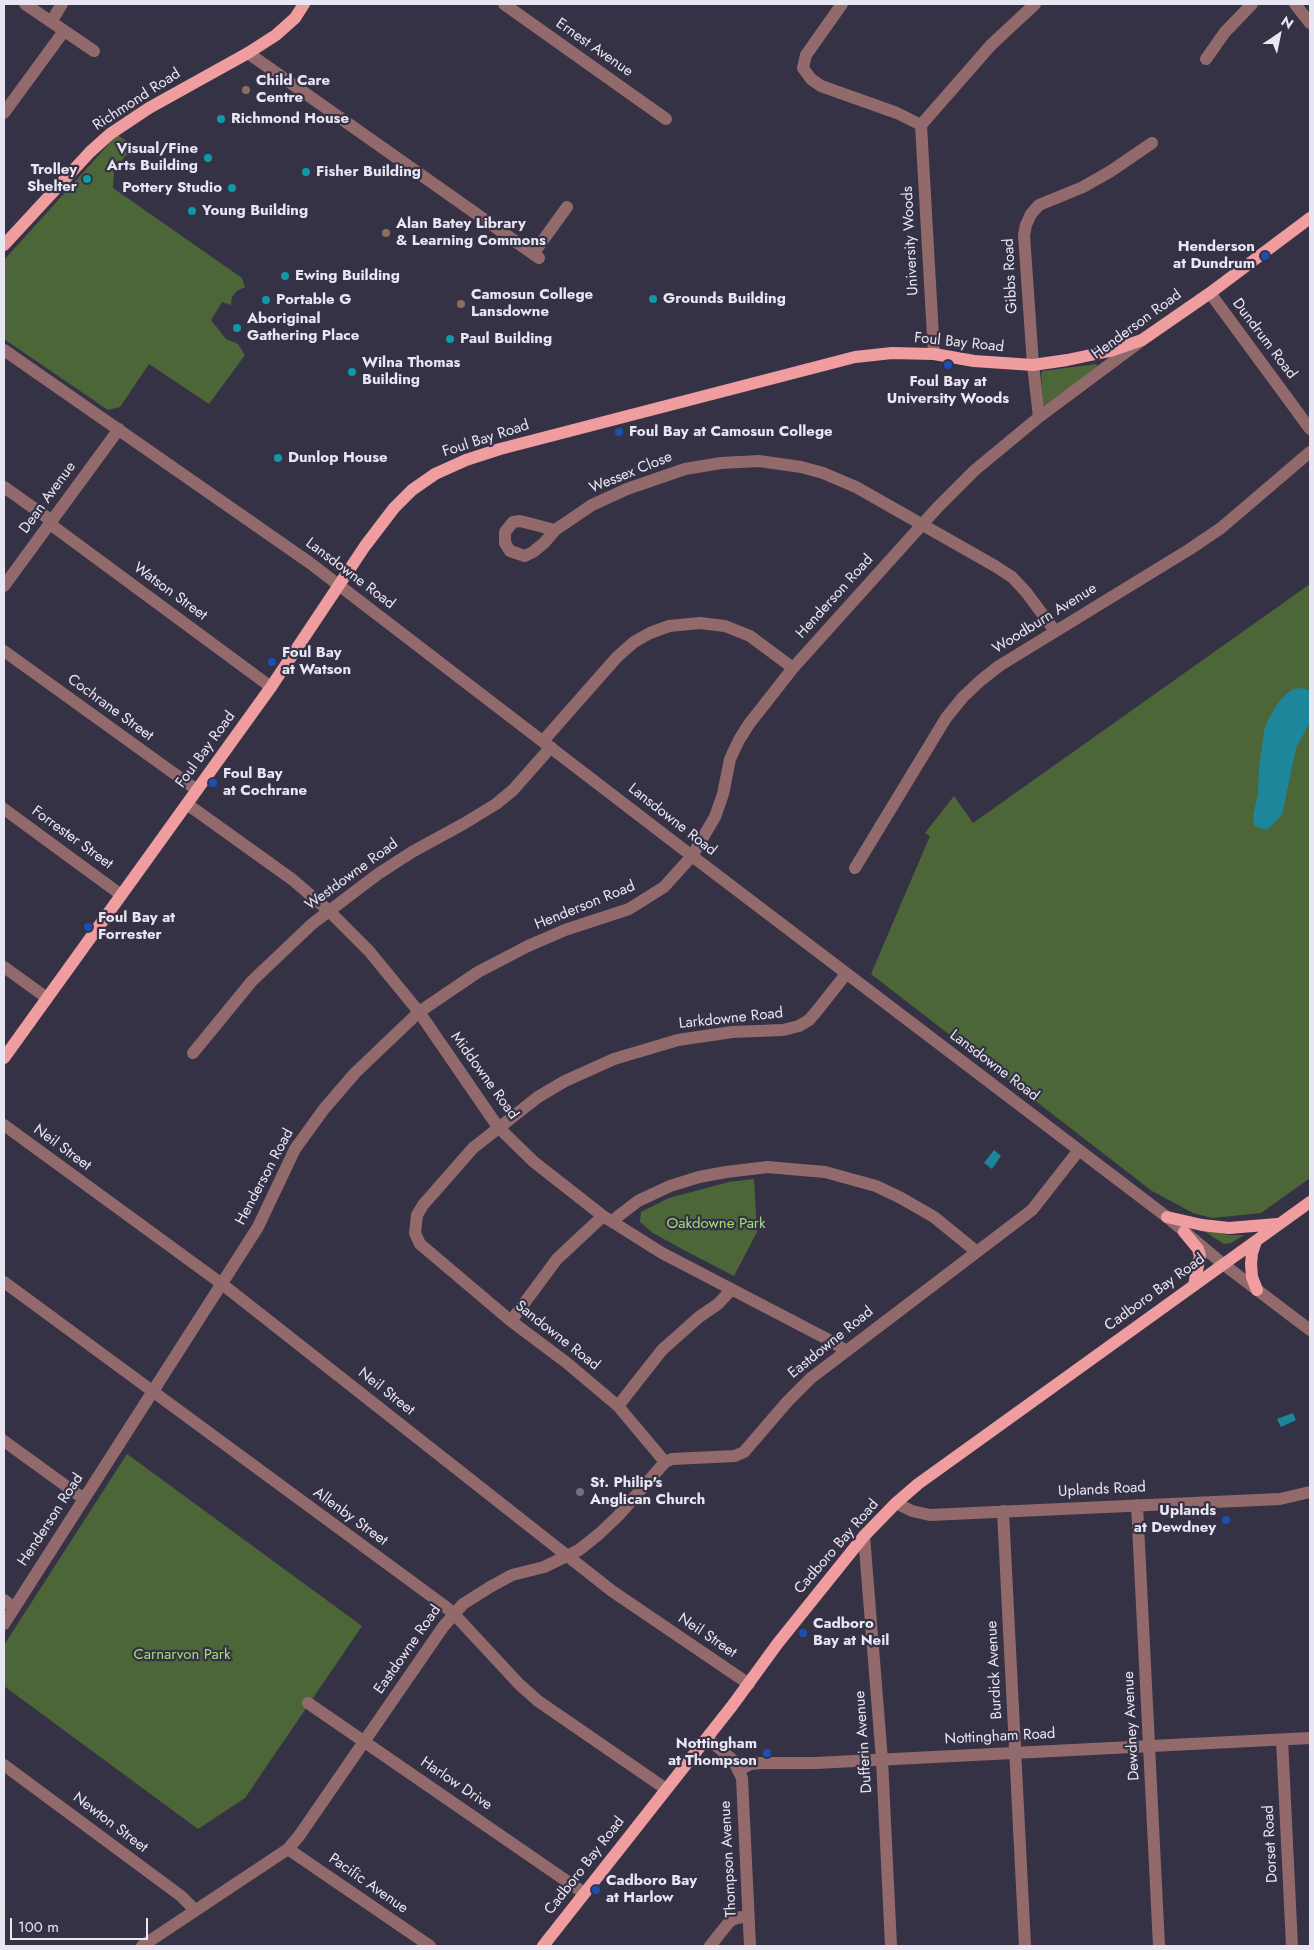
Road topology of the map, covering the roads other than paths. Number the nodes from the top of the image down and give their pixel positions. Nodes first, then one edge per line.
1 (25, 4) edge
2 (62, 4) edge
3 (304, 4) edge
4 (504, 4) edge
5 (842, 4) edge
6 (1035, 4) edge
7 (1252, 4) edge
8 (1294, 4) edge
9 (51, 22) junction
10 (1310, 23) edge
11 (64, 31) junction
12 (94, 51) dead end
13 (248, 53) junction
14 (1206, 59) dead end
15 (4, 113) edge
16 (666, 119) dead end
17 (921, 125) junction
18 (1152, 143) dead end
19 (567, 207) dead end
20 (1310, 218) edge
21 (4, 246) edge
22 (1210, 293) junction
23 (1142, 340) junction
24 (4, 350) edge
25 (934, 354) junction
26 (1033, 365) junction
27 (1039, 417) junction
28 (1310, 429) edge
29 (119, 430) junction
30 (1310, 452) edge
31 (4, 487) edge
32 (51, 522) junction
33 (922, 524) junction
34 (555, 530) dead end
35 (4, 586) edge
36 (338, 586) junction
37 (1055, 631) junction
38 (4, 651) edge
39 (793, 668) junction
40 (272, 687) junction
41 (547, 744) junction
42 (197, 790) junction
43 (188, 804) junction
44 (4, 808) edge
45 (692, 856) junction
46 (855, 868) dead end
47 (120, 894) junction
48 (329, 910) junction
49 (4, 967) edge
50 (846, 974) junction
51 (47, 998) junction
52 (419, 1012) junction
53 (193, 1052) dead end
54 (4, 1058) edge
55 (4, 1125) edge
56 (498, 1127) junction
57 (1079, 1150) junction
58 (1310, 1202) edge
59 (1167, 1217) junction
60 (608, 1219) junction
61 (1280, 1224) junction
62 (1184, 1232) junction
63 (1256, 1241) junction
64 (420, 1244) joint
65 (977, 1252) junction
66 (1223, 1264) junction
67 (4, 1282) edge
68 (222, 1284) junction
69 (1194, 1285) junction
70 (731, 1290) junction
71 (1257, 1290) junction
72 (511, 1321) junction
73 (1310, 1330) edge
74 (845, 1350) junction
75 (153, 1392) junction
76 (618, 1406) junction
77 (4, 1441) edge
78 (665, 1462) junction
79 (1310, 1492) edge
80 (84, 1499) junction
81 (896, 1503) junction
82 (1137, 1505) junction
83 (1003, 1511) junction
84 (864, 1536) junction
85 (568, 1557) junction
86 (9, 1604) edge
87 (453, 1613) junction
88 (4, 1624) edge
89 (749, 1684) junction
90 (308, 1703) dead end
91 (707, 1738) junction
92 (1310, 1738) edge
93 (1282, 1740) junction
94 (364, 1741) junction
95 (1149, 1746) junction
96 (1016, 1753) junction
97 (882, 1760) junction
98 (4, 1765) edge
99 (739, 1770) junction
100 (666, 1789) junction
101 (288, 1849) junction
102 (584, 1894) junction
103 (195, 1910) junction
104 (748, 1916) junction
105 (143, 1946) edge
106 (430, 1946) edge
107 (543, 1946) edge
108 (710, 1946) edge
109 (750, 1946) edge
110 (891, 1946) edge
111 (1025, 1946) edge
112 (1159, 1946) edge
113 (1292, 1946) edge

1 - 9 street
2 - 9 street
3 - 13 main road, Richmond Road
4 - 16 street, Ernest Avenue
5 - 17 street
6 - 17 street
7 - 14 street
8 - 10 street
9 - 11 street
11 - 12 street
11 - 15 street
13 - 19 street
13 - 21 main road, Richmond Road
17 - 25 street, University Woods
18 - 26 street, Gibbs Road
20 - 22 main road, Henderson Road
22 - 23 main road, Henderson Road
22 - 28 street, Dundrum Road
23 - 26 main road, Foul Bay Road
23 - 27 street, Henderson Road
24 - 29 street, Lansdowne Road
25 - 26 main road, Foul Bay Road
25 - 36 main road, Foul Bay Road
26 - 27 street, Gibbs Road
27 - 33 street, Henderson Road
29 - 32 street, Dean Avenue
29 - 36 street, Lansdowne Road
30 - 37 street, Woodburn Avenue
31 - 32 street, Watson Street
32 - 35 street, Dean Avenue
32 - 40 street, Watson Street
33 - 34 street, Wessex Close
33 - 37 street, Wessex Close
33 - 39 street, Henderson Road
36 - 40 main road, Foul Bay Road
36 - 41 street, Lansdowne Road
37 - 46 street, Woodburn Avenue
38 - 42 street, Cochrane Street
39 - 41 street, Westdowne Road
39 - 45 street, Henderson Road
40 - 42 main road, Foul Bay Road
41 - 45 street, Lansdowne Road
41 - 48 street, Westdowne Road
42 - 43 main road, Foul Bay Road
43 - 47 main road, Foul Bay Road
43 - 48 street, Middowne Road
44 - 47 street, Forrester Street
45 - 50 street, Lansdowne Road
45 - 52 street, Henderson Road
47 - 51 main road, Foul Bay Road
48 - 52 street, Middowne Road
48 - 53 street, Westdowne Road
49 - 51 street
50 - 56 street, Larkdowne Road
50 - 57 street, Lansdowne Road
51 - 54 main road, Foul Bay Road
52 - 56 street, Middowne Road
52 - 68 street, Henderson Road
55 - 68 street, Neil Street
56 - 60 street, Middowne Road
56 - 64 street, Larkdowne Road
57 - 59 street, Lansdowne Road
57 - 65 street, Eastdowne Road
58 - 61 main road, Cadboro Bay Road
59 - 61 main road
59 - 62 street, Lansdowne Road
60 - 65 street
60 - 70 street, Middowne Road
60 - 72 street
61 - 63 main road, Cadboro Bay Road
62 - 66 street, Lansdowne Road
62 - 69 main road
63 - 66 main road, Cadboro Bay Road
63 - 71 main road
64 - 72 street, Sandowne Road
65 - 74 street, Eastdowne Road
66 - 69 main road, Cadboro Bay Road
66 - 71 street, Lansdowne Road
67 - 75 street, Allenby Street
68 - 75 street, Henderson Road
68 - 85 street, Neil Street
69 - 81 main road, Cadboro Bay Road
70 - 74 street, Middowne Road
70 - 76 street
71 - 73 street, Lansdowne Road
72 - 76 street, Sandowne Road
74 - 78 street, Eastdowne Road
75 - 80 street, Henderson Road
75 - 87 street, Allenby Street
76 - 78 street, Sandowne Road
77 - 80 street
78 - 85 street, Eastdowne Road
79 - 82 street, Uplands Road
80 - 86 street, Henderson Road
81 - 83 street, Uplands Road
81 - 84 main road, Cadboro Bay Road
82 - 83 street, Uplands Road
82 - 95 street, Dewdney Avenue
83 - 96 street, Burdick Avenue
84 - 89 main road, Cadboro Bay Road
84 - 97 street, Dufferin Avenue
85 - 87 street, Eastdowne Road
85 - 89 street, Neil Street
86 - 88 street, Henderson Road
87 - 94 street, Eastdowne Road
87 - 100 street, Allenby Street
89 - 91 main road, Cadboro Bay Road
90 - 94 street, Harlow Drive
91 - 99 street
91 - 100 main road, Cadboro Bay Road
92 - 93 street, Nottingham Road
93 - 95 street, Nottingham Road
93 - 113 street, Dorset Road
94 - 101 street, Eastdowne Road
94 - 102 street, Harlow Drive
95 - 96 street, Nottingham Road
95 - 112 street, Dewdney Avenue
96 - 97 street, Nottingham Road
96 - 111 street, Burdick Avenue
97 - 99 street, Nottingham Road
97 - 110 street, Dufferin Avenue
98 - 103 street, Newton Street
99 - 104 street, Thompson Avenue
100 - 102 main road, Cadboro Bay Road
101 - 103 street, Eastdowne Road
101 - 106 street, Pacific Avenue
102 - 107 main road, Cadboro Bay Road
103 - 105 street, Eastdowne Road
104 - 108 street
104 - 109 street, Thompson Avenue

